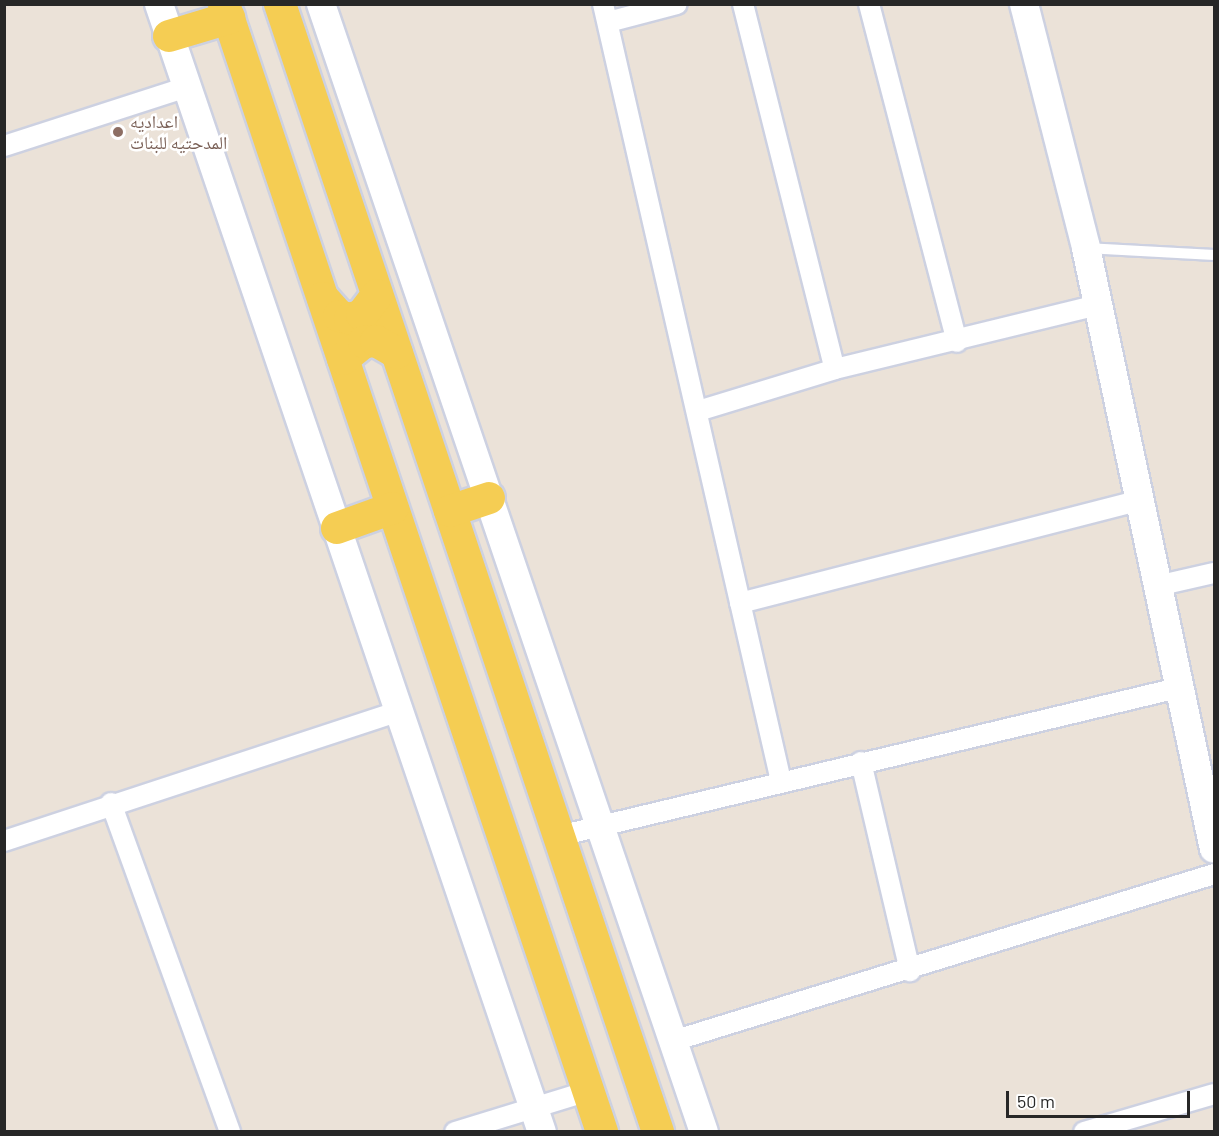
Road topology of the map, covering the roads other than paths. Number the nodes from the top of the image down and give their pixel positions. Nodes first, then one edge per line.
1 (159, 4) edge
2 (280, 4) edge
3 (321, 4) edge
4 (677, 4) edge
5 (743, 4) edge
6 (869, 4) edge
7 (1024, 4) edge
8 (227, 11) edge
9 (606, 13) edge
10 (169, 36) junction
11 (187, 87) junction
12 (4, 146) edge
13 (1086, 248) junction
14 (1215, 255) edge
15 (377, 295) junction
16 (323, 298) junction
17 (1098, 305) junction
18 (957, 342) junction
19 (397, 353) junction
20 (343, 359) junction
21 (835, 369) junction
22 (698, 411) junction
23 (489, 498) junction
24 (1140, 500) junction
25 (393, 508) junction
26 (450, 511) junction
27 (337, 528) junction
28 (1215, 573) edge
29 (1161, 585) junction
30 (740, 603) junction
31 (1182, 687) junction
32 (399, 711) junction
33 (861, 762) junction
34 (781, 781) junction
35 (111, 803) junction
36 (600, 826) junction
37 (559, 836) junction
38 (4, 841) edge
39 (1215, 849) edge
40 (1215, 874) edge
41 (910, 971) junction
42 (673, 1041) junction
43 (588, 1091) junction
44 (1215, 1094) edge
45 (538, 1119) edge
46 (230, 1131) edge
47 (455, 1131) edge
48 (602, 1131) edge
49 (658, 1131) edge
50 (704, 1131) edge
51 (1084, 1131) edge

1 - 10 street
2 - 15 main road
3 - 23 street
4 - 9 street
5 - 21 street
6 - 18 street
7 - 13 street
8 - 10 main road
8 - 16 main road
9 - 22 street
10 - 11 street
11 - 12 street
11 - 27 street
13 - 14 lane
13 - 17 street
15 - 16 main road
15 - 19 main road
16 - 20 main road
17 - 18 street
17 - 24 street
18 - 21 street
19 - 20 main road
19 - 26 main road
20 - 25 main road
21 - 22 street
22 - 30 street
23 - 26 main road
23 - 36 street
24 - 29 street
24 - 30 street
25 - 27 main road
25 - 43 main road
26 - 37 main road
27 - 32 street
28 - 29 street
29 - 31 street
30 - 34 street
31 - 33 street
31 - 39 street
32 - 35 street
32 - 45 street
33 - 34 street
33 - 41 street
34 - 36 street
35 - 38 street
35 - 46 street
36 - 37 street
36 - 42 street
37 - 49 main road
40 - 41 street
41 - 42 street
42 - 50 street
43 - 45 street
43 - 48 main road
44 - 51 street
45 - 47 street

